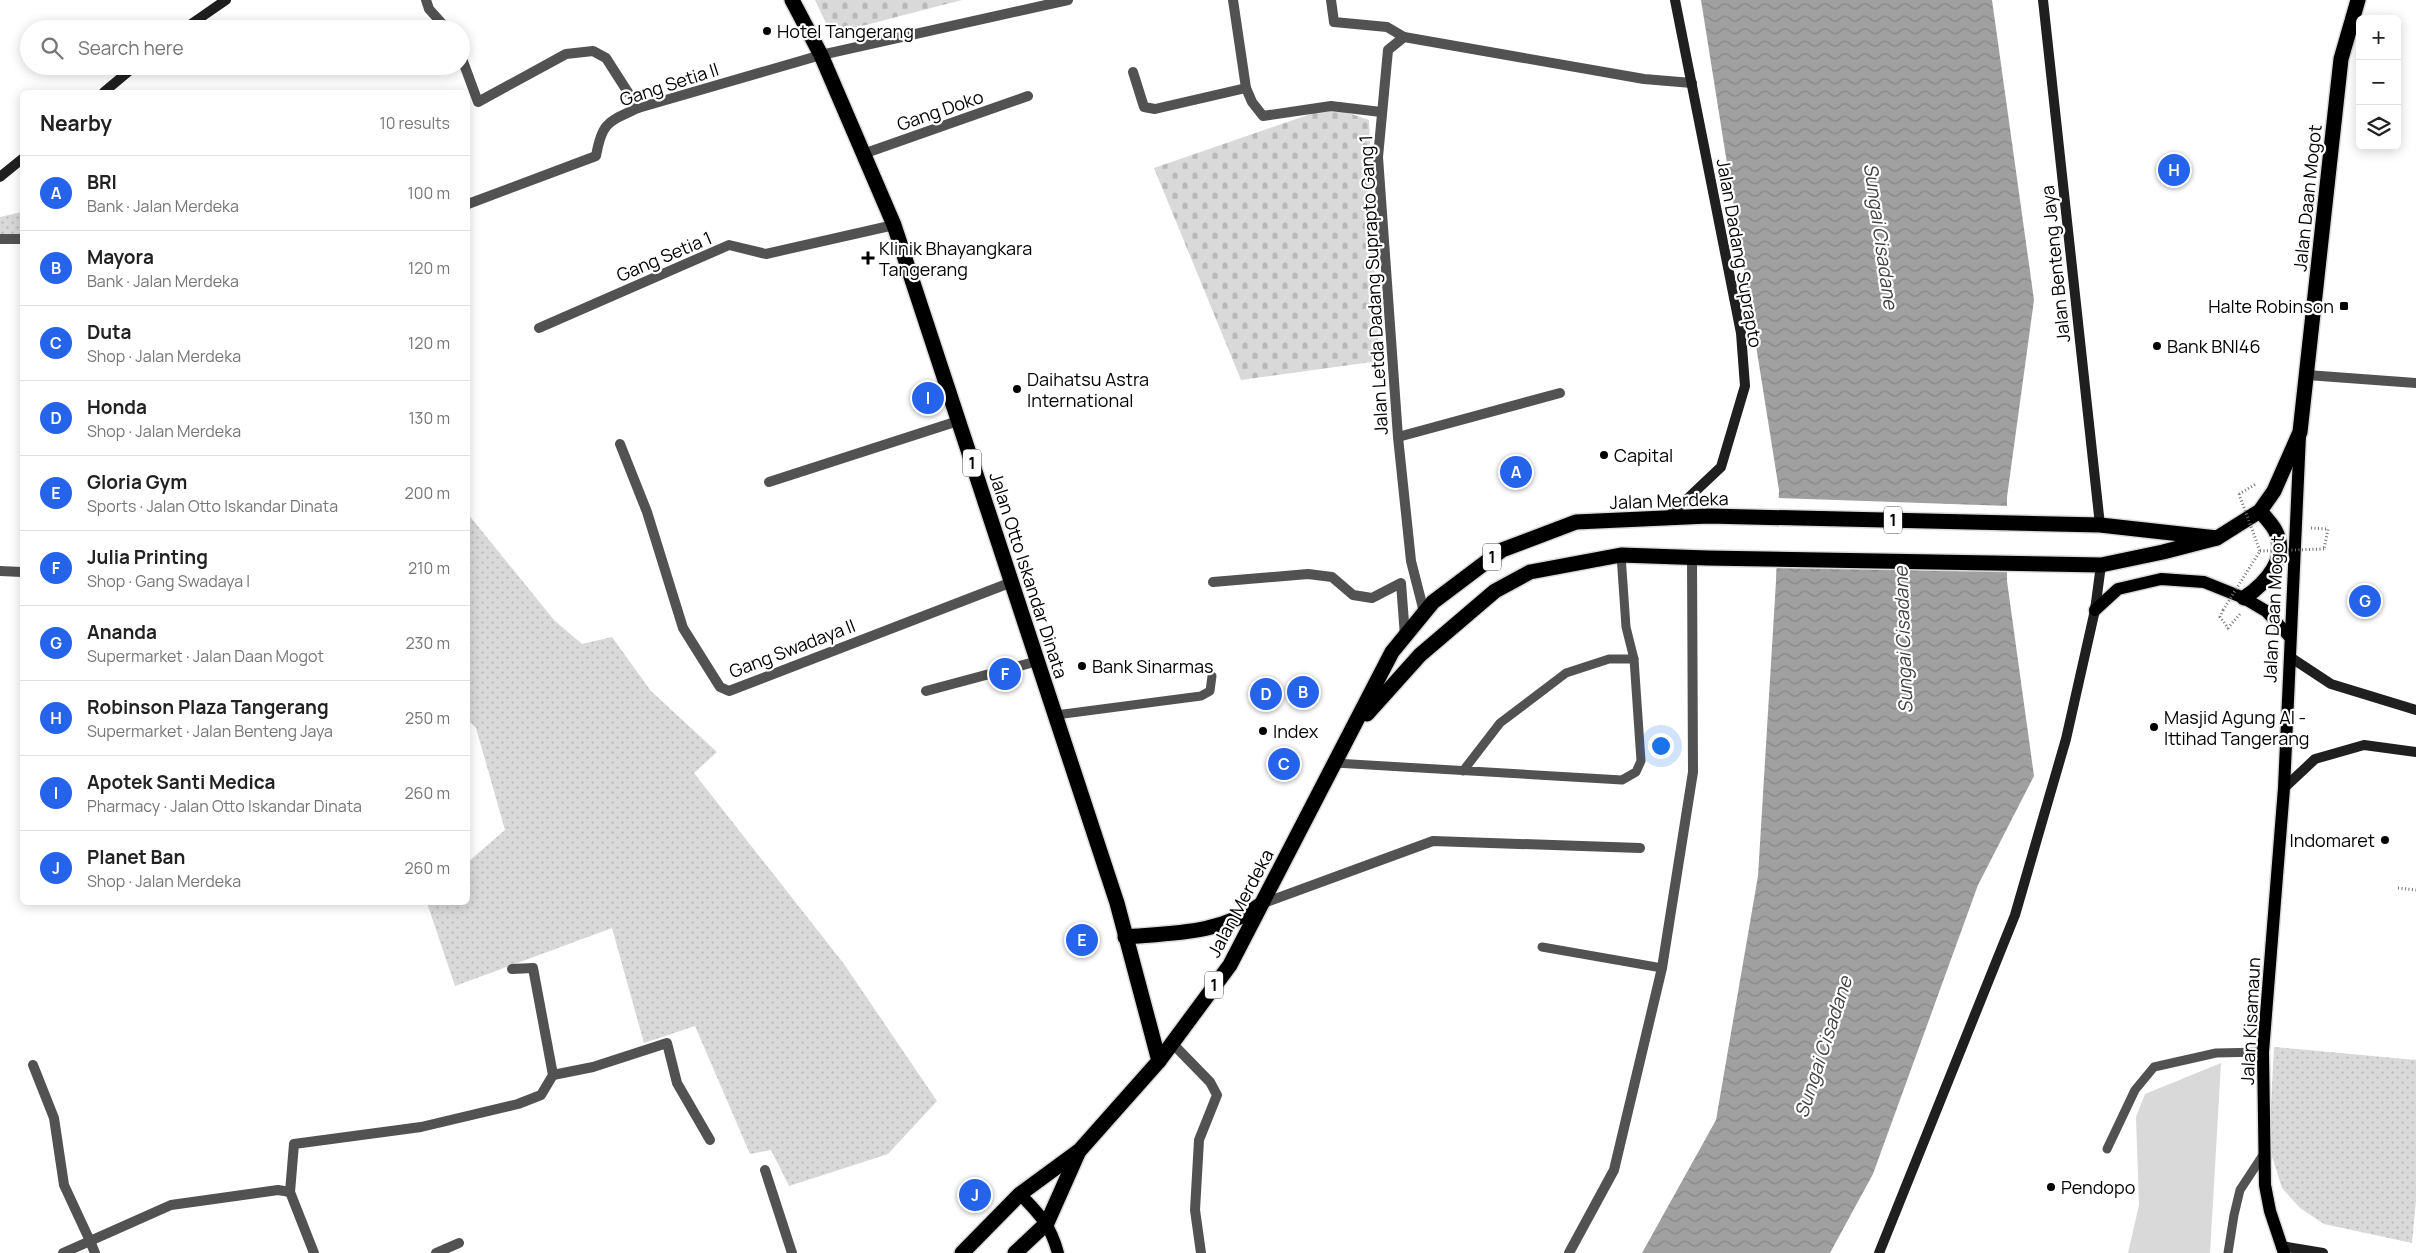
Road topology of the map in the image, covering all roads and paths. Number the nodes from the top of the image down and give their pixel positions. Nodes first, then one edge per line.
1 (226, 0) edge
2 (426, 0) edge
3 (792, 0) edge
4 (1068, 0) edge
5 (1233, 0) edge
6 (1331, 0) edge
7 (1675, 0) edge
8 (2043, 0) edge
9 (2358, 0) edge
10 (197, 20) edge
11 (439, 20) edge
12 (1404, 37) junction
13 (821, 55) junction
14 (1133, 72) dead end
15 (125, 75) edge
16 (468, 75) edge
17 (1692, 83) junction
18 (1246, 88) junction
19 (106, 90) edge
20 (1028, 96) dead end
21 (638, 108) junction
22 (1381, 112) junction
23 (863, 154) junction
24 (20, 161) edge
25 (0, 178) edge
26 (470, 203) edge
27 (894, 226) junction
28 (0, 239) edge
29 (20, 239) edge
30 (538, 328) dead end
31 (2306, 375) junction
32 (2416, 384) edge
33 (1560, 393) dead end
34 (958, 420) junction
35 (2300, 432) junction
36 (1398, 437) junction
37 (620, 444) dead end
38 (769, 482) dead end
39 (2258, 483) dead end
40 (2260, 511) junction
41 (1667, 518) junction
42 (2100, 525) junction
43 (2328, 529) dead end
44 (2217, 538) junction
45 (2260, 551) junction
46 (1621, 554) junction
47 (1700, 558) junction
48 (2100, 565) junction
49 (2065, 566) joint
50 (0, 571) edge
51 (20, 572) edge
52 (1012, 582) junction
53 (1214, 582) dead end
54 (2244, 598) junction
55 (2095, 610) junction
56 (1424, 612) junction
57 (2228, 628) dead end
58 (1405, 636) junction
59 (2289, 636) junction
60 (2290, 657) junction
61 (1634, 660) junction
62 (1038, 661) junction
63 (1212, 676) dead end
64 (926, 691) dead end
65 (2416, 710) edge
66 (1056, 715) junction
67 (1354, 728) junction
68 (2416, 752) edge
69 (1335, 763) junction
70 (1463, 771) junction
71 (2284, 788) junction
72 (1640, 848) dead end
73 (2398, 888) dead end
74 (2416, 890) edge
75 (1262, 904) junction
76 (1125, 937) junction
77 (1542, 947) dead end
78 (512, 968) dead end
79 (1662, 968) junction
80 (1172, 1043) junction
81 (2263, 1052) junction
82 (1158, 1061) junction
83 (33, 1065) dead end
84 (553, 1075) junction
85 (710, 1140) dead end
86 (2108, 1149) dead end
87 (1080, 1150) junction
88 (2263, 1155) junction
89 (765, 1170) dead end
90 (290, 1192) junction
91 (1020, 1194) junction
92 (1046, 1223) junction
93 (90, 1241) junction
94 (459, 1243) dead end
95 (2282, 1250) edge
96 (63, 1253) edge
97 (95, 1253) edge
98 (314, 1253) edge
99 (436, 1253) edge
100 (792, 1253) edge
101 (962, 1253) edge
102 (1015, 1253) edge
103 (1058, 1253) edge
104 (1201, 1253) edge
105 (1569, 1253) edge
106 (1879, 1253) edge
107 (2228, 1253) edge
108 (2323, 1253) edge

1 - 10 street
2 - 11 street
3 - 13 highway, Jalan Otto Iskandar Dinata / 1
4 - 13 street, Gang Setia II
5 - 18 street
6 - 12 street
7 - 17 street, Jalan Dadang Suprapto
8 - 42 street, Jalan Benteng Jaya
9 - 31 highway, Jalan Daan Mogot / 1
12 - 17 street
12 - 22 street, Jalan Letda Dadang Suprapto Gang 1
13 - 21 street, Gang Setia II
13 - 23 highway, Jalan Otto Iskandar Dinata / 1
14 - 18 street
15 - 19 street
16 - 21 street
17 - 41 street, Jalan Dadang Suprapto
18 - 22 street
20 - 23 street, Gang Doko
21 - 26 street, Gang Setia II
22 - 36 street, Jalan Letda Dadang Suprapto Gang 1
23 - 27 highway, Jalan Otto Iskandar Dinata / 1
24 - 25 street
27 - 30 street, Gang Setia 1
27 - 34 highway, Jalan Otto Iskandar Dinata / 1
28 - 29 street
31 - 32 street
31 - 35 highway, Jalan Daan Mogot / 1
33 - 36 street
34 - 38 street
34 - 52 highway, Jalan Otto Iskandar Dinata / 1
35 - 40 highway, Jalan Daan Mogot / 1
35 - 59 main road, Jalan Daan Mogot
36 - 56 street, Jalan Letda Dadang Suprapto Gang 1
37 - 52 street, Gang Swadaya II
39 - 45 path, bridge
40 - 44 highway, Jalan Daan Mogot / 1
40 - 54 highway
41 - 42 highway, Jalan Merdeka / 1
41 - 56 highway, Jalan Merdeka / 1
42 - 44 highway, 1
43 - 45 path, bridge
44 - 48 highway, Jalan Daan Mogot / 1
45 - 57 path, bridge
46 - 47 highway, Jalan Merdeka / 1
46 - 61 lane
46 - 67 highway, Jalan Merdeka / 1
47 - 49 highway, Jalan Merdeka / 1
47 - 79 street
48 - 49 highway, Jalan Daan Mogot / 1
48 - 55 street
50 - 51 street
52 - 62 highway, Jalan Otto Iskandar Dinata / 1
53 - 58 street
54 - 55 main road
54 - 59 main road
55 - 106 street
56 - 58 highway, Jalan Merdeka / 1
58 - 67 highway, Jalan Merdeka / 1
59 - 60 main road, Jalan Daan Mogot
60 - 65 street
60 - 71 main road, Jalan Daan Mogot
61 - 70 lane
61 - 70 lane
62 - 64 street
62 - 66 highway, Jalan Otto Iskandar Dinata / 1
63 - 66 lane
66 - 76 highway, Jalan Otto Iskandar Dinata / 1
67 - 69 highway, Jalan Merdeka / 1
68 - 71 street
69 - 70 lane
69 - 75 highway, Jalan Merdeka / 1
71 - 81 main road, Jalan Kisamaun
72 - 75 street
73 - 74 path
75 - 76 highway
75 - 80 highway, Jalan Merdeka / 1
76 - 82 highway, Jalan Otto Iskandar Dinata / 1
77 - 79 lane
78 - 84 street
79 - 105 street
80 - 82 highway, Jalan Merdeka / 1
80 - 104 street
81 - 86 lane
81 - 88 main road, Jalan Kisamaun
82 - 87 highway, Jalan Merdeka / 1
83 - 93 street
84 - 85 street
84 - 90 street
87 - 91 highway, Jalan Merdeka / 1
87 - 92 highway, Jalan Merdeka / 1
88 - 95 main road, Jalan Kisamaun
88 - 107 lane
89 - 100 street
90 - 93 street
90 - 98 street
91 - 92 main road
91 - 101 highway, Jalan Merdeka / 1
92 - 102 highway, Jalan Merdeka / 1
92 - 103 main road
93 - 96 street
93 - 97 street
94 - 99 street
95 - 108 street

